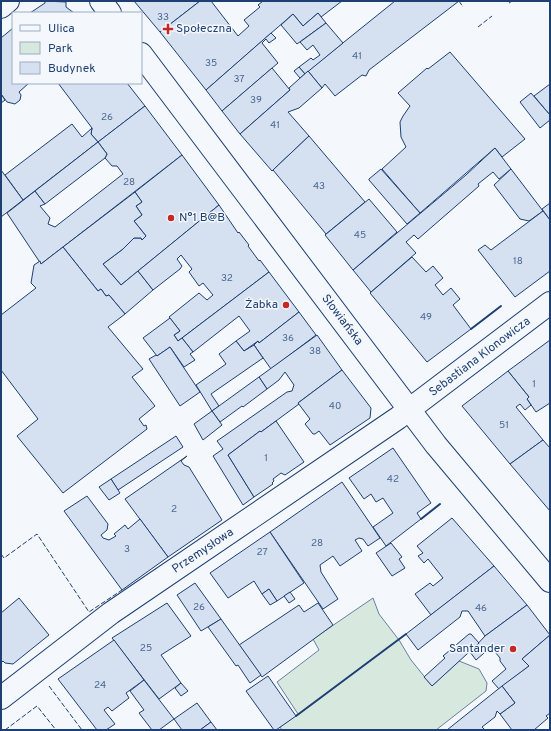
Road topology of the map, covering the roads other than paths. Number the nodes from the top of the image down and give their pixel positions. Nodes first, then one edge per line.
1 (8, 1) edge
2 (101, 1) edge
3 (1, 7) edge
4 (109, 12) edge
5 (142, 55) edge
6 (550, 303) edge
7 (409, 410) junction
8 (550, 581) edge
9 (1, 698) edge

1 - 3 street
2 - 4 street
5 - 7 street, Słowiańska
6 - 7 street, Sebastiana Klonowicza
7 - 8 street, Słowiańska
7 - 9 street, Przemysłowa

